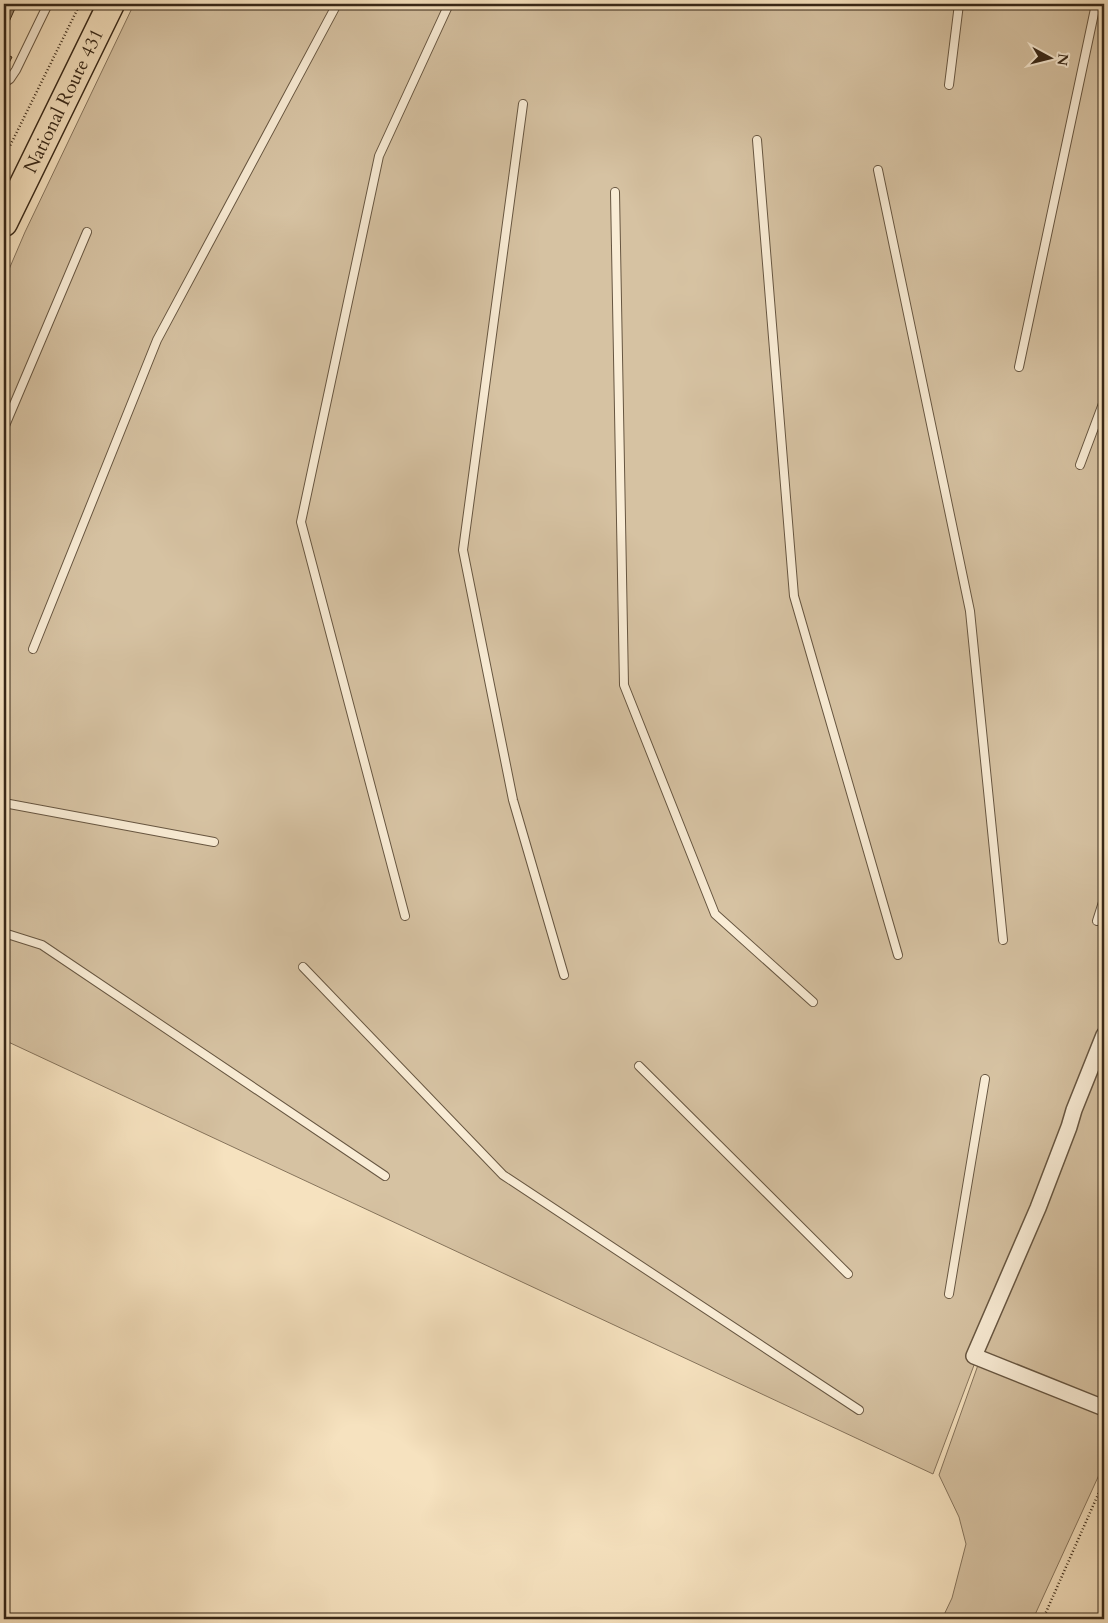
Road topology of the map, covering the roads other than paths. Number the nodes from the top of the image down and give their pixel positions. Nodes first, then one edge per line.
1 (48, 4) edge
2 (91, 4) edge
3 (111, 4) edge
4 (337, 4) edge
5 (449, 4) edge
6 (959, 4) edge
7 (1096, 4) edge
8 (4, 83) edge
9 (949, 85) dead end
10 (523, 104) dead end
11 (757, 140) dead end
12 (878, 170) dead end
13 (4, 182) edge
14 (615, 192) dead end
15 (4, 223) edge
16 (87, 232) dead end
17 (1019, 367) dead end
18 (1104, 401) edge
19 (4, 428) edge
20 (1080, 465) dead end
21 (33, 649) dead end
22 (4, 803) edge
23 (214, 842) dead end
24 (1104, 899) edge
25 (405, 916) dead end
26 (1097, 921) dead end
27 (4, 933) edge
28 (1003, 940) dead end
29 (898, 955) dead end
30 (302, 967) dead end
31 (564, 975) dead end
32 (813, 1002) dead end
33 (1104, 1038) edge
34 (639, 1066) dead end
35 (985, 1079) dead end
36 (385, 1176) dead end
37 (848, 1274) dead end
38 (948, 1294) dead end
39 (1104, 1408) edge
40 (860, 1410) dead end

1 - 8 lane
2 - 13 highway, National Route 431
3 - 15 highway, National Route 431
4 - 21 lane
5 - 25 lane
6 - 9 lane
7 - 17 lane
10 - 31 lane
11 - 29 lane
12 - 28 lane
14 - 32 lane
16 - 19 lane
18 - 20 lane
22 - 23 lane
24 - 26 lane
27 - 36 lane
30 - 40 lane
33 - 39 street
34 - 37 lane
35 - 38 lane

